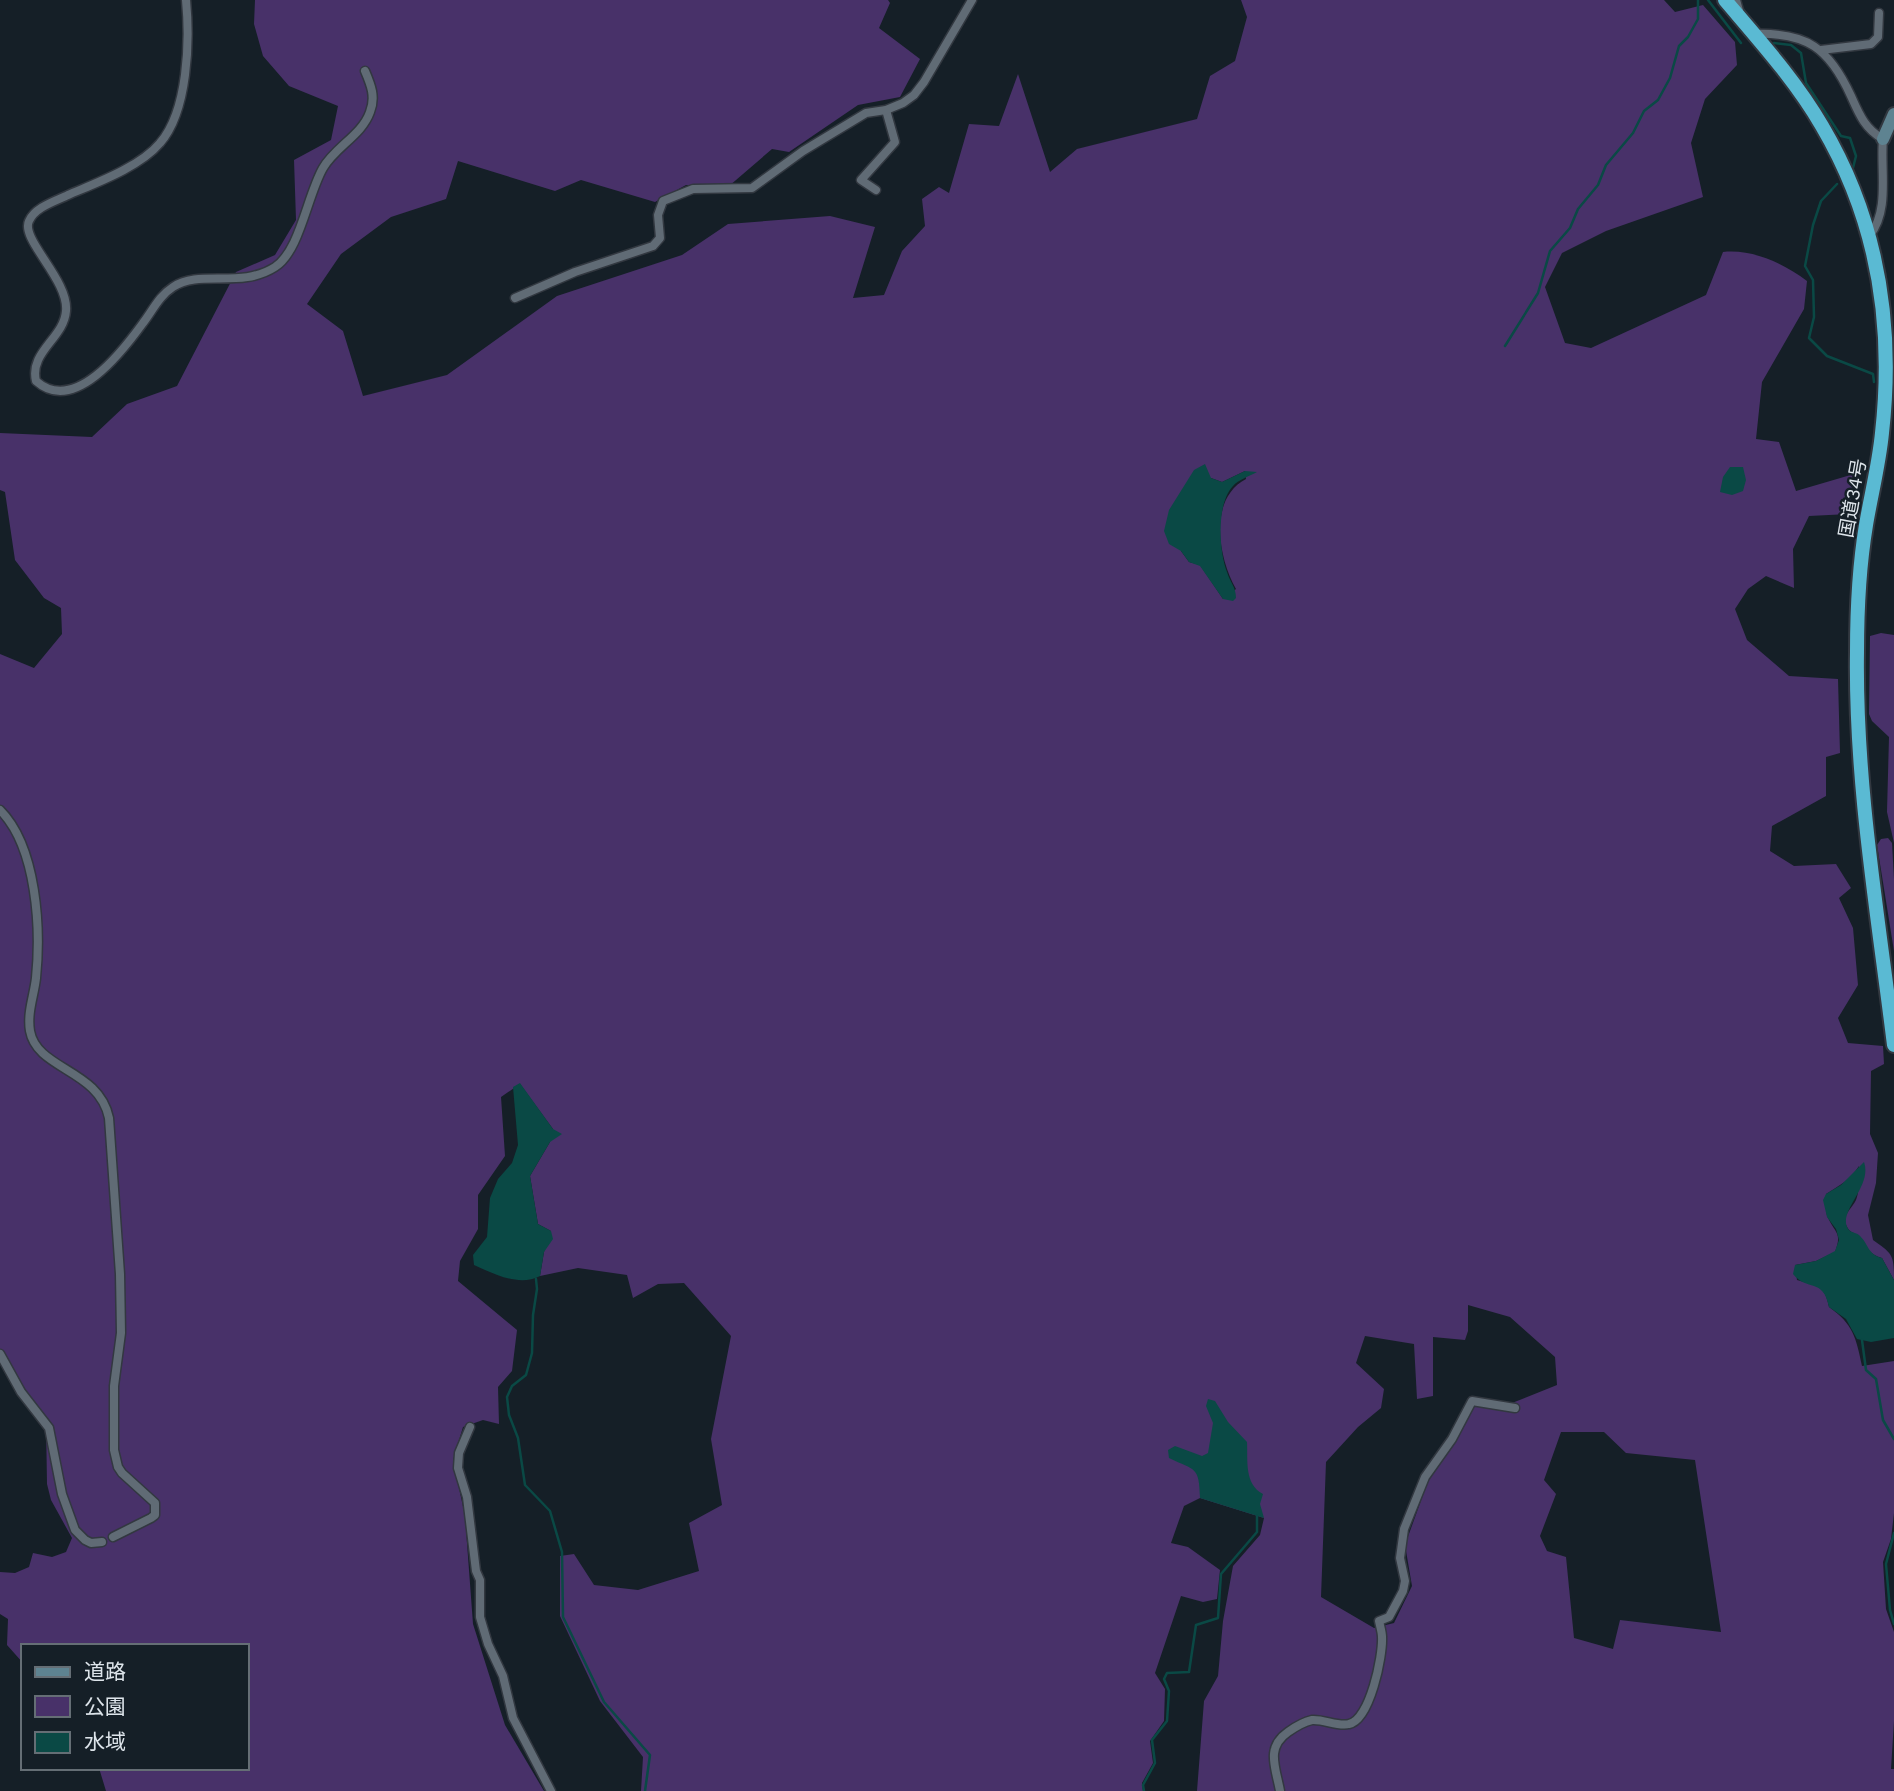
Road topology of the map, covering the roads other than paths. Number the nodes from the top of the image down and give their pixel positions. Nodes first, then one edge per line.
1 (186, 0) edge
2 (1725, 0) edge
3 (1736, 0) edge
4 (968, 3) edge
5 (1879, 13) dead end
6 (1742, 20) junction
7 (1754, 34) junction
8 (1821, 50) junction
9 (365, 71) dead end
10 (886, 110) junction
11 (1894, 114) edge
12 (1883, 139) junction
13 (876, 190) dead end
14 (1870, 235) junction
15 (515, 298) dead end
16 (0, 810) edge
17 (1894, 1045) edge
18 (0, 1354) edge
19 (1515, 1408) dead end
20 (470, 1427) dead end
21 (113, 1537) dead end
22 (102, 1542) dead end
23 (551, 1791) edge
24 (1280, 1791) edge

1 - 9 street
2 - 6 highway, 国道34号
3 - 6 street
4 - 10 street
5 - 8 street
6 - 7 highway, 国道34号
7 - 8 street
7 - 14 highway, 国道34号
8 - 12 street
10 - 13 street
10 - 15 street
11 - 12 street
12 - 14 street
14 - 17 highway, 国道34号
16 - 21 street
18 - 22 street
19 - 24 street
20 - 23 street

